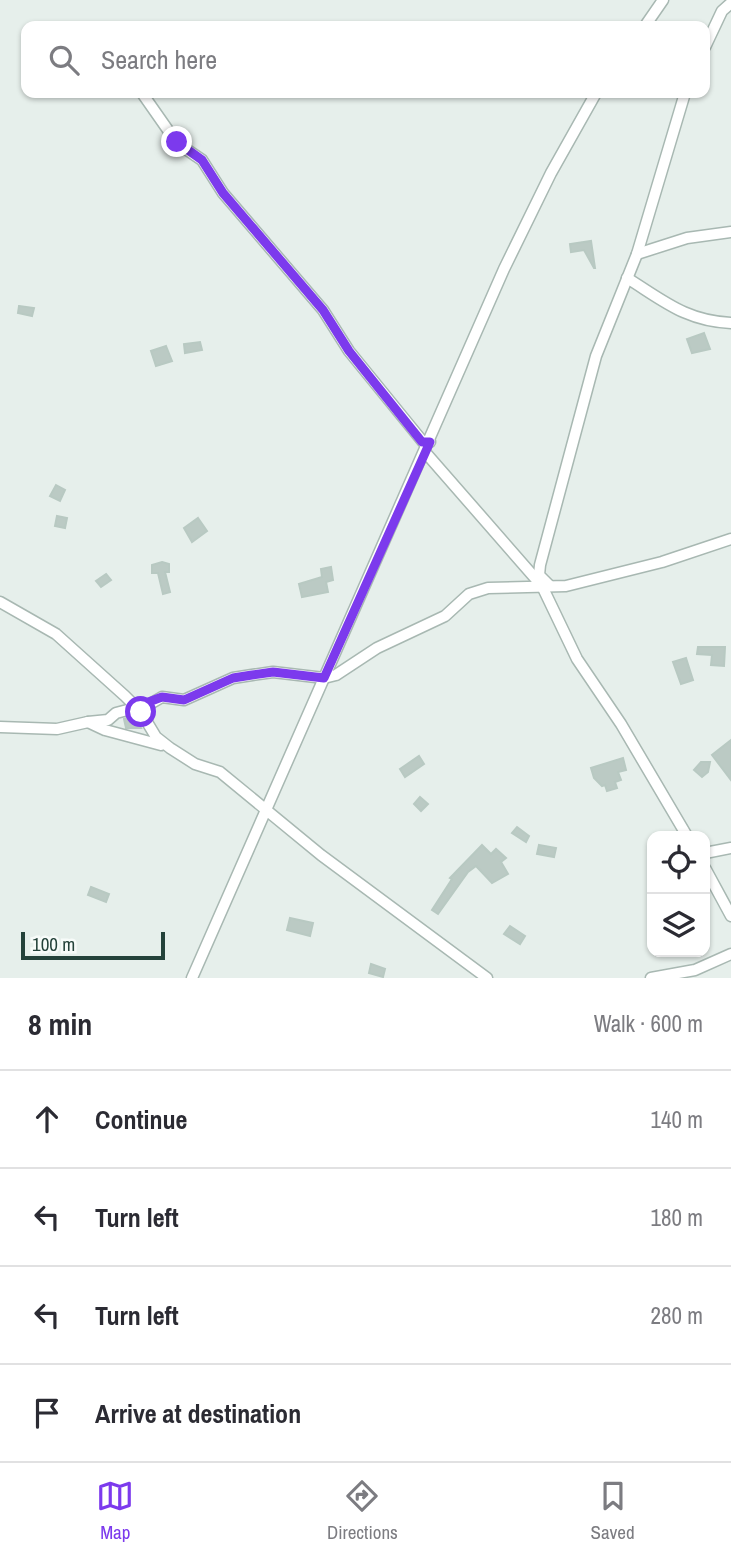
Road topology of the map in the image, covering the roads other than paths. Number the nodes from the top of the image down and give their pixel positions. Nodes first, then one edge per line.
1 (663, 0) edge
2 (731, 3) edge
3 (648, 21) edge
4 (710, 36) edge
5 (146, 98) edge
6 (593, 98) edge
7 (684, 98) edge
8 (731, 232) edge
9 (637, 254) junction
10 (628, 278) junction
11 (731, 323) edge
12 (428, 447) junction
13 (731, 539) edge
14 (546, 586) junction
15 (0, 602) edge
16 (324, 678) junction
17 (135, 707) junction
18 (88, 722) junction
19 (0, 727) edge
20 (170, 748) junction
21 (266, 809) junction
22 (684, 831) edge
23 (731, 848) edge
24 (710, 852) edge
25 (710, 877) edge
26 (731, 916) edge
27 (731, 954) edge
28 (192, 978) edge
29 (487, 978) edge
30 (652, 978) edge

1 - 3 street
2 - 4 street
5 - 12 street
6 - 12 street
7 - 9 street
8 - 9 street
9 - 10 street
10 - 11 street
10 - 14 street
12 - 14 street
12 - 16 street
13 - 14 street
14 - 16 street
14 - 22 street
15 - 17 street
16 - 17 street
16 - 21 street
17 - 18 street
17 - 20 street
18 - 19 street
18 - 20 street
20 - 21 street
21 - 28 street
21 - 29 street
23 - 24 street
25 - 26 street
27 - 30 street

